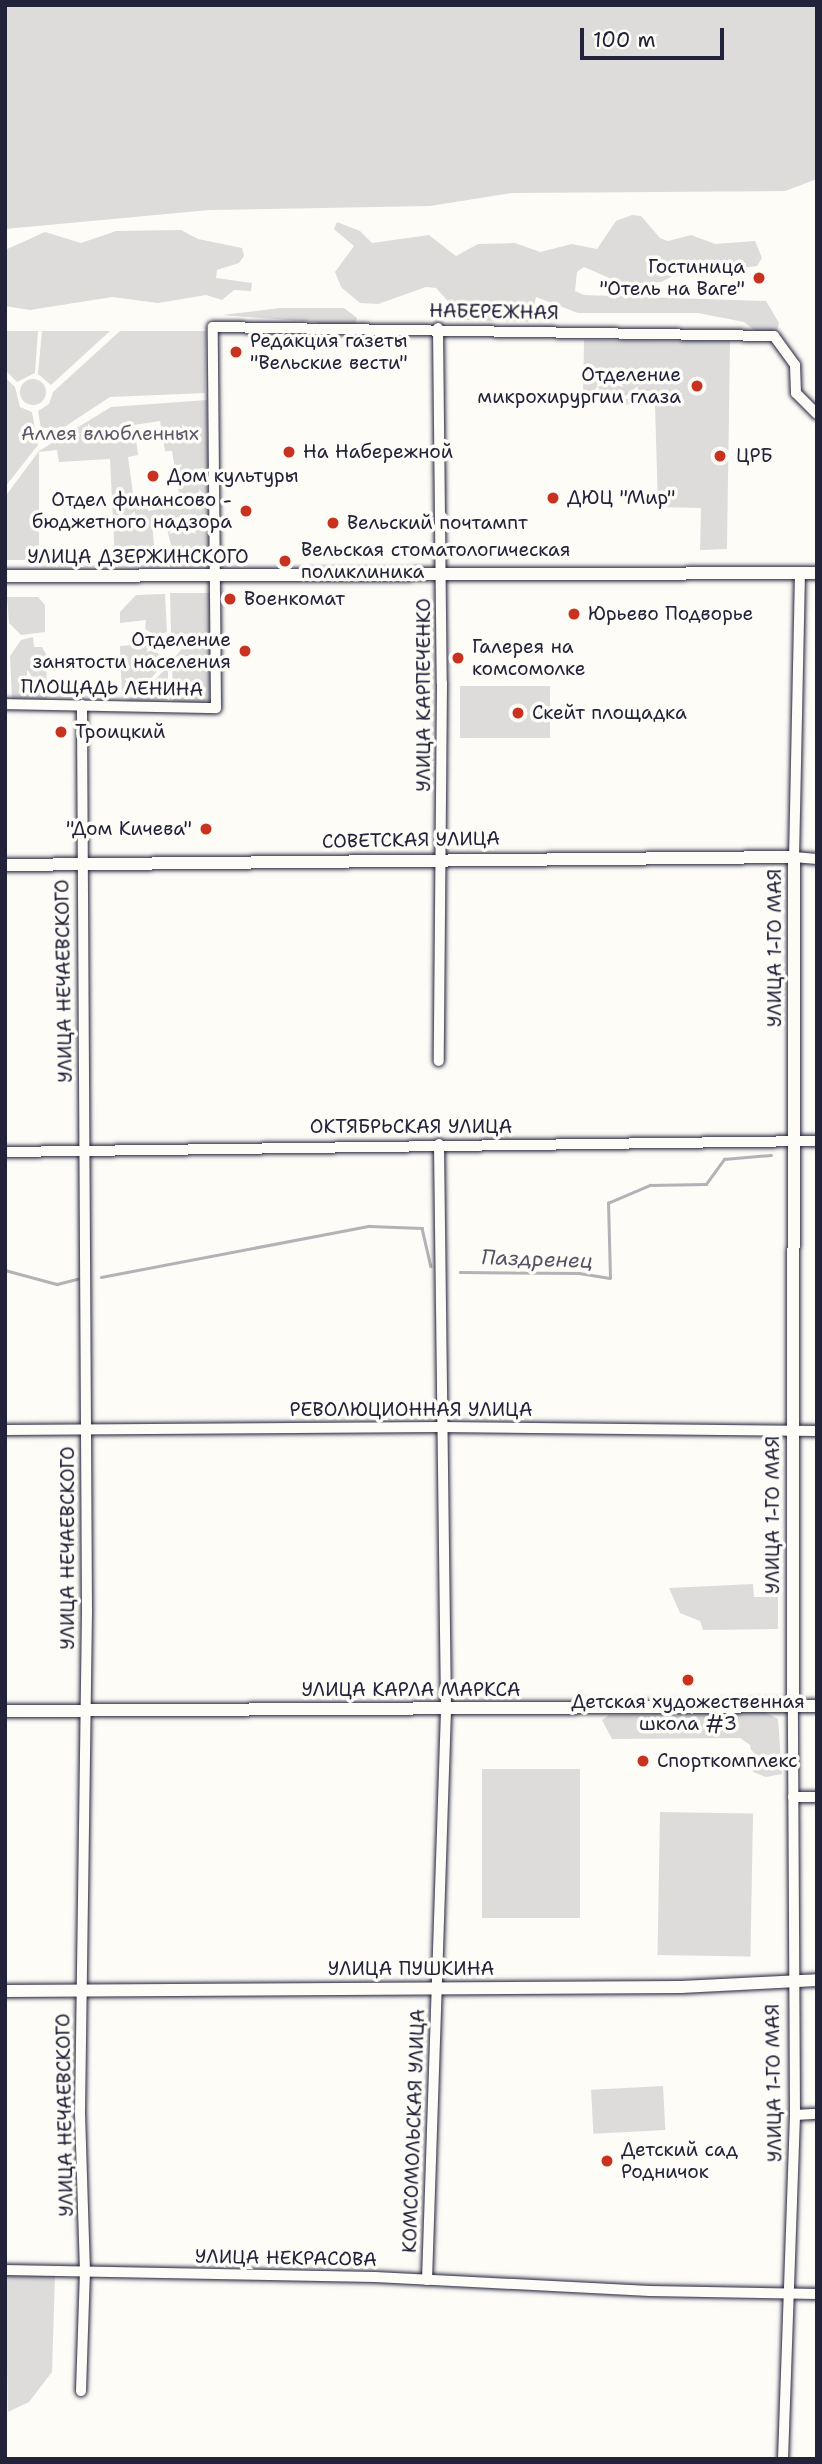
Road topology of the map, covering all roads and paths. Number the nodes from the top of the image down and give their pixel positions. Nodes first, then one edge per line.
1 (213, 327) joint
2 (438, 328) junction
3 (817, 414) edge
4 (800, 572) junction
5 (817, 572) edge
6 (441, 575) junction
7 (5, 576) edge
8 (215, 578) junction
9 (5, 704) edge
10 (82, 705) junction
11 (794, 858) junction
12 (442, 859) junction
13 (817, 859) edge
14 (80, 864) junction
15 (5, 865) edge
16 (439, 1061) dead end
17 (794, 1139) junction
18 (817, 1141) edge
19 (439, 1144) junction
20 (85, 1151) junction
21 (5, 1152) edge
22 (440, 1427) junction
23 (85, 1429) junction
24 (5, 1430) edge
25 (792, 1430) junction
26 (817, 1431) edge
27 (793, 1706) junction
28 (817, 1706) edge
29 (85, 1710) junction
30 (446, 1710) junction
31 (5, 1711) edge
32 (793, 1797) junction
33 (817, 1797) edge
34 (792, 1980) junction
35 (817, 1980) edge
36 (436, 1989) junction
37 (82, 1990) junction
38 (5, 1992) edge
39 (817, 2114) edge
40 (796, 2115) junction
41 (5, 2270) edge
42 (85, 2272) junction
43 (427, 2280) junction
44 (791, 2294) junction
45 (817, 2294) edge
46 (80, 2391) dead end
47 (783, 2459) edge

1 - 2 street, НАБЕРЕЖНАЯ
1 - 8 street, ПЛОЩАДЬ ЛЕНИНА
2 - 3 street, НАБЕРЕЖНАЯ
2 - 6 street, УЛИЦА КАРПЕЧЕНКО
4 - 5 main road, УЛИЦА ДЗЕРЖИНСКОГО
4 - 6 main road, УЛИЦА ДЗЕРЖИНСКОГО
4 - 11 street, УЛИЦА 1-ГО МАЯ
6 - 8 main road, УЛИЦА ДЗЕРЖИНСКОГО
6 - 12 street, УЛИЦА КАРПЕЧЕНКО
7 - 8 main road, УЛИЦА ДЗЕРЖИНСКОГО
8 - 10 street, ПЛОЩАДЬ ЛЕНИНА
9 - 10 street, ПЛОЩАДЬ ЛЕНИНА
10 - 14 street, УЛИЦА НЕЧАЕВСКОГО
11 - 12 main road, СОВЕТСКАЯ УЛИЦА
11 - 13 street, СОВЕТСКАЯ УЛИЦА
11 - 17 main road, УЛИЦА 1-ГО МАЯ
12 - 14 main road, СОВЕТСКАЯ УЛИЦА
12 - 16 street, УЛИЦА КАРПЕЧЕНКО
14 - 15 main road, СОВЕТСКАЯ УЛИЦА
14 - 20 street, УЛИЦА НЕЧАЕВСКОГО
17 - 18 street, ОКТЯБРЬСКАЯ УЛИЦА
17 - 19 street, ОКТЯБРЬСКАЯ УЛИЦА
17 - 25 main road, УЛИЦА 1-ГО МАЯ
19 - 20 street, ОКТЯБРЬСКАЯ УЛИЦА
19 - 22 street, КОМСОМОЛЬСКАЯ УЛИЦА
20 - 21 street, ОКТЯБРЬСКАЯ УЛИЦА
20 - 23 street, УЛИЦА НЕЧАЕВСКОГО
22 - 23 street, РЕВОЛЮЦИОННАЯ УЛИЦА
22 - 25 street, РЕВОЛЮЦИОННАЯ УЛИЦА
22 - 30 street, КОМСОМОЛЬСКАЯ УЛИЦА
23 - 24 street, РЕВОЛЮЦИОННАЯ УЛИЦА
23 - 29 street, УЛИЦА НЕЧАЕВСКОГО
25 - 26 street, РЕВОЛЮЦИОННАЯ УЛИЦА
25 - 27 main road, УЛИЦА 1-ГО МАЯ
27 - 28 main road, УЛИЦА КАРЛА МАРКСА
27 - 30 main road, УЛИЦА КАРЛА МАРКСА
27 - 32 street, УЛИЦА 1-ГО МАЯ
29 - 30 main road, УЛИЦА КАРЛА МАРКСА
29 - 31 main road, УЛИЦА КАРЛА МАРКСА
29 - 37 street, УЛИЦА НЕЧАЕВСКОГО
30 - 36 street, КОМСОМОЛЬСКАЯ УЛИЦА
32 - 33 street
32 - 34 street, УЛИЦА 1-ГО МАЯ
34 - 35 main road, УЛИЦА ПУШКИНА
34 - 36 main road, УЛИЦА ПУШКИНА
34 - 40 street, УЛИЦА 1-ГО МАЯ
36 - 37 main road, УЛИЦА ПУШКИНА
36 - 43 street, КОМСОМОЛЬСКАЯ УЛИЦА
37 - 38 main road, УЛИЦА ПУШКИНА
37 - 42 street, УЛИЦА НЕЧАЕВСКОГО
39 - 40 street
40 - 44 street, УЛИЦА 1-ГО МАЯ
41 - 42 street, УЛИЦА НЕКРАСОВА
42 - 43 street, УЛИЦА НЕКРАСОВА
42 - 46 street, УЛИЦА НЕЧАЕВСКОГО
43 - 44 street, УЛИЦА НЕКРАСОВА
44 - 45 street, УЛИЦА НЕКРАСОВА
44 - 47 street, УЛИЦА 1-ГО МАЯ

